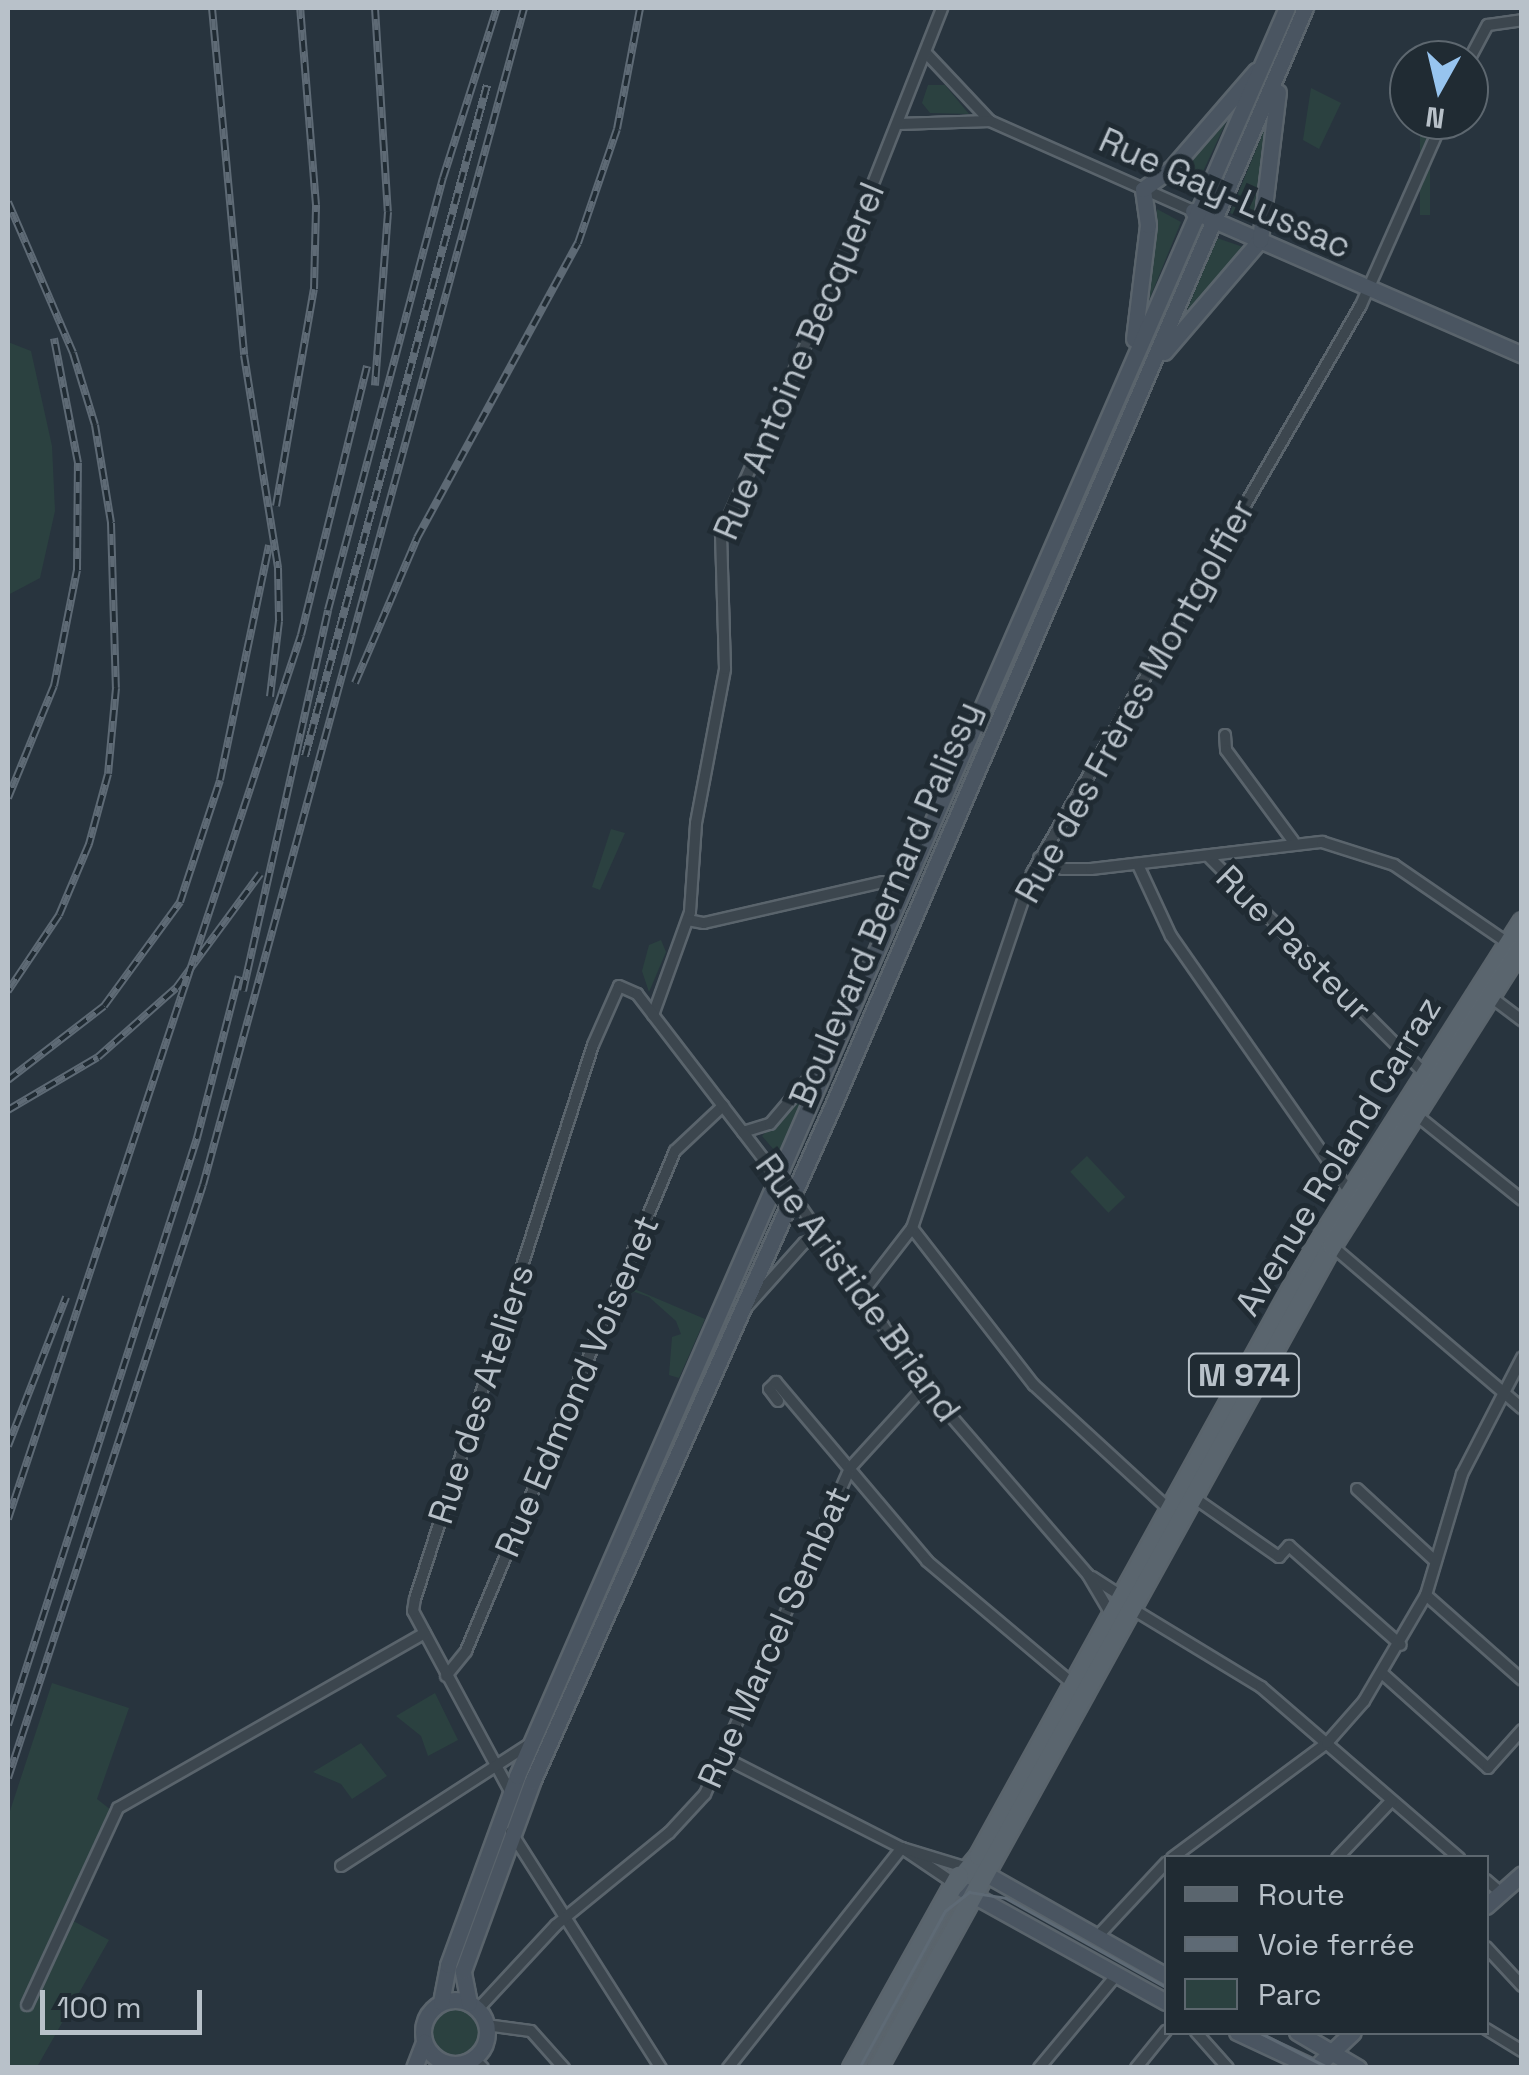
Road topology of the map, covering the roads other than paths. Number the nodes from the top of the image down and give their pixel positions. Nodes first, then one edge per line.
1 (942, 8) edge
2 (1287, 8) edge
3 (1304, 8) edge
4 (1519, 19) edge
5 (1480, 40) edge
6 (926, 53) junction
7 (1282, 68) junction
8 (1260, 69) junction
9 (990, 121) junction
10 (898, 124) junction
11 (1434, 140) edge
12 (1217, 158) junction
13 (1143, 189) junction
14 (1193, 211) junction
15 (1216, 221) junction
16 (1260, 240) junction
17 (1195, 270) junction
18 (1368, 289) junction
19 (1522, 356) edge
20 (1132, 361) junction
21 (1155, 362) junction
22 (1225, 735) dead end
23 (1293, 841) junction
24 (1208, 856) junction
25 (1039, 858) junction
26 (1138, 865) junction
27 (883, 882) dead end
28 (688, 920) junction
29 (1522, 922) edge
30 (1515, 945) edge
31 (637, 994) joint
32 (1492, 997) junction
33 (653, 1015) junction
34 (1522, 1020) edge
35 (837, 1046) junction
36 (1423, 1072) junction
37 (723, 1106) junction
38 (1416, 1114) junction
39 (743, 1132) junction
40 (778, 1177) junction
41 (1349, 1191) junction
42 (793, 1196) junction
43 (1522, 1200) edge
44 (912, 1228) junction
45 (822, 1236) junction
46 (1332, 1246) junction
47 (861, 1294) junction
48 (740, 1314) junction
49 (1522, 1358) edge
50 (925, 1386) junction
51 (1502, 1391) junction
52 (778, 1401) dead end
53 (1522, 1408) edge
54 (850, 1468) junction
55 (1357, 1489) dead end
56 (1192, 1496) junction
57 (1169, 1509) junction
58 (1434, 1561) junction
59 (1088, 1575) junction
60 (1426, 1595) junction
61 (1126, 1602) junction
62 (1110, 1614) junction
63 (424, 1633) junction
64 (1401, 1646) junction
65 (1382, 1674) junction
66 (446, 1676) junction
67 (1522, 1680) edge
68 (1072, 1683) junction
69 (1522, 1730) edge
70 (532, 1742) junction
71 (1046, 1743) junction
72 (1327, 1743) junction
73 (725, 1758) junction
74 (494, 1766) junction
75 (1392, 1802) junction
76 (511, 1814) junction
77 (902, 1848) junction
78 (1176, 1855) edge
79 (1340, 1855) edge
80 (1455, 1855) edge
81 (1164, 1865) edge
82 (340, 1866) dead end
83 (973, 1871) junction
84 (1522, 1874) edge
85 (1489, 1883) edge
86 (1500, 1892) junction
87 (975, 1896) junction
88 (1489, 1903) edge
89 (566, 1917) junction
90 (1096, 1938) junction
91 (1489, 1949) edge
92 (1164, 1975) edge
93 (1114, 1978) junction
94 (1522, 1986) edge
95 (1164, 2001) edge
96 (440, 2002) junction
97 (27, 2005) dead end
98 (474, 2006) junction
99 (486, 2026) junction
100 (1489, 2031) edge
101 (1164, 2034) edge
102 (1199, 2035) edge
103 (1243, 2035) edge
104 (1304, 2035) edge
105 (1350, 2035) edge
106 (424, 2042) junction
107 (1334, 2050) junction
108 (1522, 2051) edge
109 (478, 2063) edge
110 (449, 2066) edge
111 (414, 2068) edge
112 (564, 2068) edge
113 (660, 2068) edge
114 (728, 2068) edge
115 (852, 2068) edge
116 (878, 2068) edge
117 (1039, 2068) edge
118 (1136, 2068) edge
119 (1228, 2068) edge
120 (1314, 2068) edge
121 (1358, 2068) edge

1 - 6 street, Rue Antoine Becquerel
2 - 8 main road, Boulevard Bernard Palissy
3 - 7 main road, Boulevard Bernard Palissy
4 - 5 street
6 - 9 street, Rue Gay-Lussac
6 - 10 street, Rue Antoine Becquerel
7 - 15 main road, Boulevard Bernard Palissy
7 - 16 main road
8 - 12 main road, Boulevard Bernard Palissy
8 - 13 main road
9 - 10 street
9 - 13 street, Rue Gay-Lussac
10 - 28 street, Rue Antoine Becquerel
11 - 18 street, Rue des Frères Montgolfier
12 - 14 main road, Boulevard Bernard Palissy
12 - 15 main road
13 - 14 street, Rue Gay-Lussac
13 - 20 main road
14 - 15 main road, Rue Gay-Lussac
14 - 17 main road
14 - 20 main road, Boulevard Bernard Palissy
15 - 16 main road, Rue Gay-Lussac
15 - 17 main road, Boulevard Bernard Palissy
16 - 18 main road, Rue Gay-Lussac
16 - 21 main road
17 - 21 main road, Boulevard Bernard Palissy
18 - 19 main road, Rue Gay-Lussac
18 - 25 street, Rue des Frères Montgolfier
20 - 35 main road, Boulevard Bernard Palissy
21 - 42 main road, Boulevard Bernard Palissy
22 - 23 street
23 - 24 street
23 - 30 street
24 - 26 street
24 - 36 street, Rue Pasteur
25 - 26 street
25 - 44 street, Rue des Frères Montgolfier
26 - 41 street
27 - 28 street
28 - 33 street, Rue Antoine Becquerel
29 - 30 main road, Avenue Roland Carraz / M 974
30 - 32 main road, Avenue Roland Carraz / M 974
30 - 36 main road, Avenue Roland Carraz / M 974
31 - 33 street, Rue Aristide Briand
31 - 63 street, Rue des Ateliers
32 - 34 street
32 - 38 main road, Avenue Roland Carraz / M 974
33 - 37 street, Rue Aristide Briand
35 - 39 street, Boulevard Bernard Palissy
35 - 40 main road, Boulevard Bernard Palissy
36 - 38 main road
36 - 41 main road, Avenue Roland Carraz / M 974
37 - 39 street, Rue Aristide Briand
37 - 66 street, Rue Edmond Voisenet
38 - 43 street
38 - 46 main road, Avenue Roland Carraz / M 974
39 - 40 street, Rue Aristide Briand
40 - 42 street, Rue Aristide Briand
40 - 70 main road, Boulevard Bernard Palissy
41 - 57 main road, Avenue Roland Carraz / M 974
42 - 45 street, Rue Aristide Briand
42 - 48 main road, Boulevard Bernard Palissy
44 - 47 street, Rue des Frères Montgolfier
44 - 57 street
45 - 47 street, Rue Aristide Briand
45 - 48 street
46 - 51 street
46 - 56 main road, Avenue Roland Carraz / M 974
47 - 50 street, Rue Aristide Briand
48 - 76 main road, Boulevard Bernard Palissy
49 - 51 street
50 - 54 street, Rue Marcel Sembat
50 - 59 street, Rue Aristide Briand
51 - 53 street
51 - 58 street
52 - 54 street
54 - 68 street
54 - 73 street, Rue Marcel Sembat
55 - 58 street
56 - 61 main road, Avenue Roland Carraz / M 974
56 - 64 street
57 - 61 main road, Avenue Roland Carraz / M 974
58 - 60 street
59 - 61 street, Rue Aristide Briand
59 - 62 street, Rue Aristide Briand
60 - 64 street
60 - 67 street
61 - 62 main road, Avenue Roland Carraz / M 974
61 - 71 main road, Avenue Roland Carraz / M 974
61 - 72 street, Rue Aristide Briand
62 - 68 main road, Avenue Roland Carraz / M 974
63 - 66 street, Rue des Ateliers
63 - 97 street
64 - 65 street
65 - 69 street
65 - 72 street
66 - 74 street, Rue des Ateliers
68 - 71 main road, Avenue Roland Carraz / M 974
70 - 74 street
70 - 76 main road, Boulevard Bernard Palissy
71 - 83 main road, M 974
71 - 83 main road, M 974
72 - 75 street, Rue Aristide Briand
72 - 78 street
73 - 77 street
73 - 89 street, Rue Marcel Sembat
74 - 76 street, Rue des Ateliers
74 - 82 street
75 - 79 street
75 - 80 street, Rue Aristide Briand
76 - 89 street, Rue des Ateliers
76 - 96 main road
76 - 98 main road
77 - 83 street
77 - 83 street
77 - 114 street
81 - 90 street
83 - 87 main road, M 974
83 - 90 main road
83 - 115 main road, M 974
84 - 86 main road
85 - 86 street
86 - 88 main road
87 - 93 main road
87 - 116 main road, M 974
89 - 98 street, Rue Marcel Sembat
89 - 113 street, Rue des Ateliers
90 - 92 main road
91 - 94 street
93 - 95 main road
93 - 117 street
96 - 98 main road
96 - 106 main road
98 - 99 main road
99 - 109 main road
99 - 112 street
100 - 108 street
101 - 118 street
102 - 119 street
103 - 120 main road
104 - 107 main road
105 - 107 main road
106 - 110 main road
106 - 111 main road
107 - 120 main road
107 - 121 main road
109 - 110 main road

